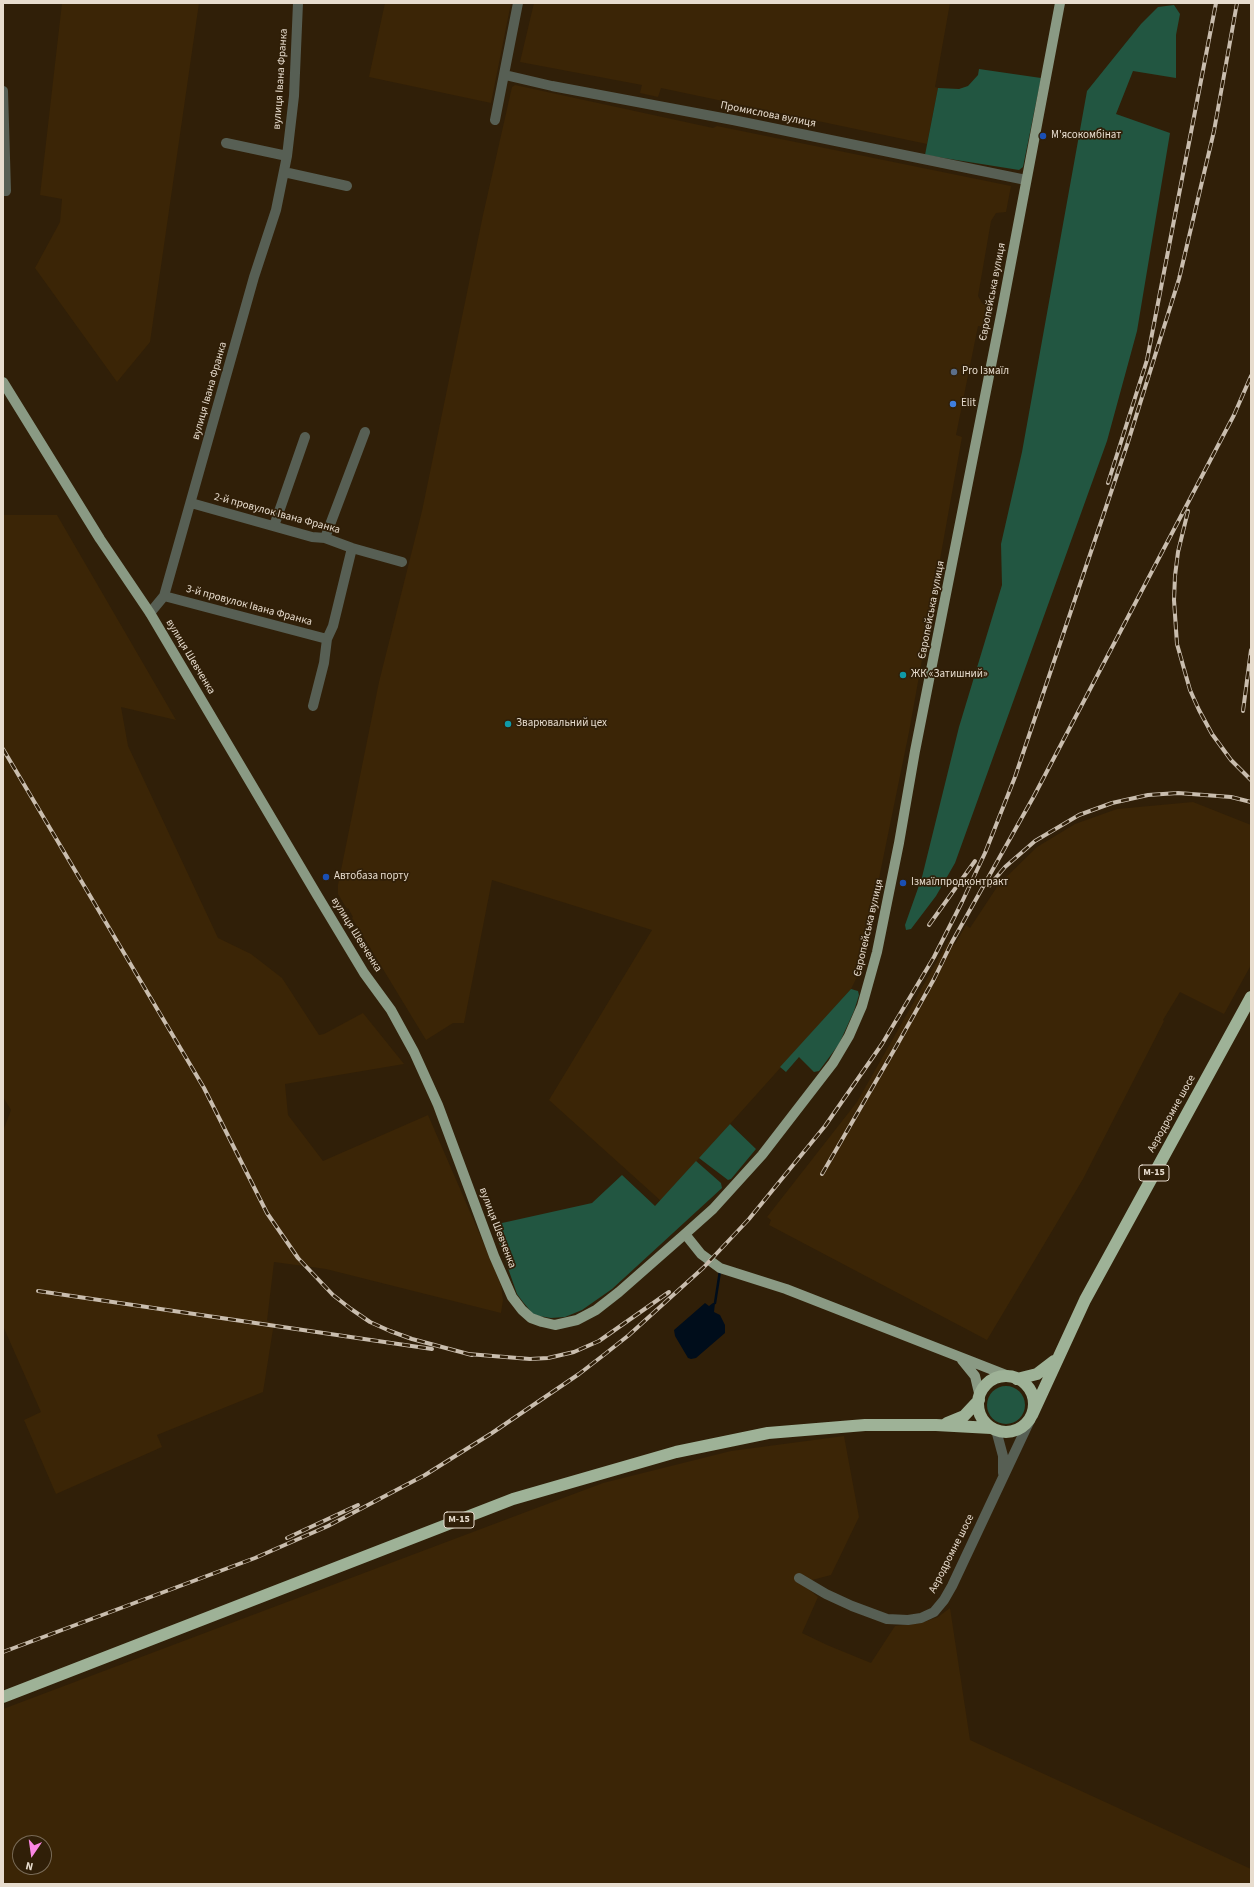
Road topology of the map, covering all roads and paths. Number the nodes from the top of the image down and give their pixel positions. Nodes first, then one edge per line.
1 (298, 3) edge
2 (518, 3) edge
3 (1060, 3) edge
4 (505, 74) junction
5 (3, 91) edge
6 (495, 120) dead end
7 (226, 143) dead end
8 (287, 156) junction
9 (284, 172) junction
10 (1026, 180) junction
11 (347, 186) dead end
12 (5, 191) edge
13 (3, 382) edge
14 (365, 432) dead end
15 (305, 437) dead end
16 (191, 503) junction
17 (274, 526) junction
18 (325, 538) junction
19 (352, 548) junction
20 (402, 562) dead end
21 (164, 596) junction
22 (150, 613) junction
23 (327, 639) junction
24 (313, 706) dead end
25 (1251, 997) edge
26 (685, 1234) junction
27 (1061, 1350) junction
28 (954, 1354) junction
29 (1014, 1378) junction
30 (979, 1398) junction
31 (1031, 1417) junction
32 (936, 1424) junction
33 (994, 1429) junction
34 (1001, 1483) junction
35 (799, 1578) dead end
36 (3, 1697) edge

1 - 8 street, вулиця Івана Франка
2 - 4 street
3 - 10 main road, Європейська вулиця
4 - 6 street
4 - 10 street, Промислова вулиця
5 - 12 street
7 - 8 street
8 - 9 street, вулиця Івана Франка
9 - 11 street
9 - 16 street, вулиця Івана Франка
10 - 26 main road, Європейська вулиця
13 - 22 main road, вулиця Шевченка
14 - 18 street
15 - 17 street
16 - 17 street, 2-й провулок Івана Франка
16 - 21 street, вулиця Івана Франка
17 - 18 street, 2-й провулок Івана Франка
18 - 19 street, 2-й провулок Івана Франка
19 - 20 street, 2-й провулок Івана Франка
19 - 23 street
21 - 22 street, вулиця Івана Франка
21 - 23 street, 3-й провулок Івана Франка
22 - 26 main road, вулиця Шевченка
23 - 24 street
25 - 27 highway, Аеродромне шосе / М-15
26 - 28 main road
27 - 29 highway, Аеродромне шосе / М-15
27 - 31 highway, Аеродромне шосе / М-15
28 - 29 main road
28 - 30 main road
29 - 30 highway, М-15
29 - 31 highway
30 - 32 highway, М-15
30 - 33 highway
31 - 33 highway, М-15
31 - 34 street, Аеродромне шосе
32 - 33 highway, М-15
32 - 36 highway, М-15
33 - 34 street, Аеродромне шосе
34 - 35 street, Аеродромне шосе

